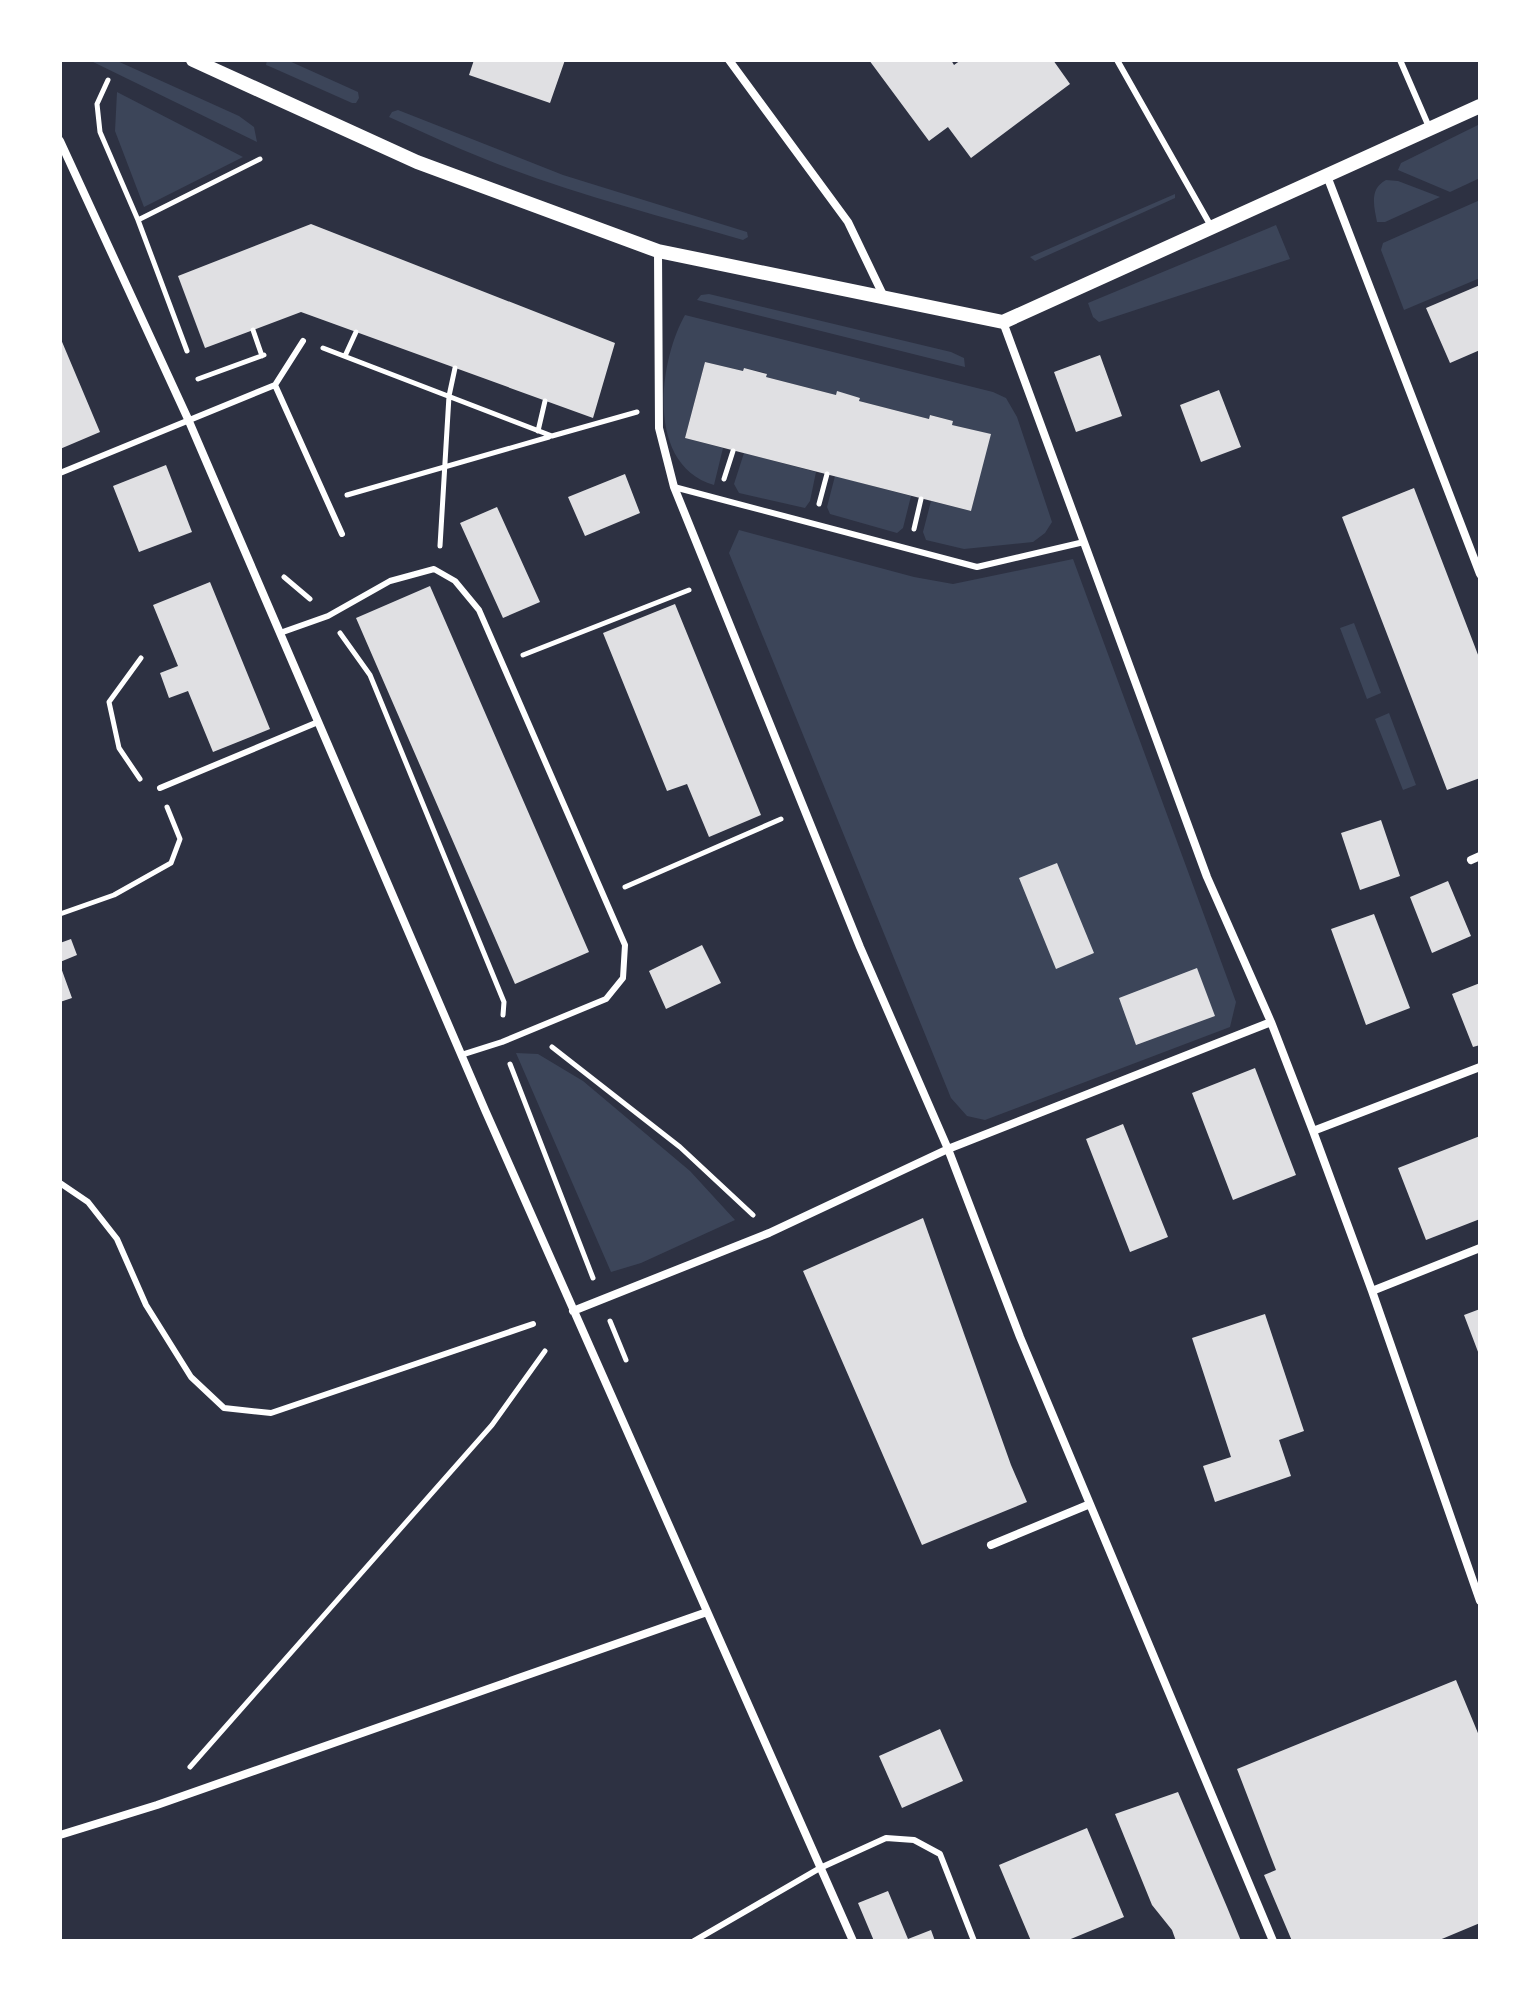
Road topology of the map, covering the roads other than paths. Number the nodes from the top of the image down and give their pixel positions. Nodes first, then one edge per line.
1 (193, 60) edge
2 (729, 60) edge
3 (1117, 60) edge
4 (1400, 60) edge
5 (1480, 106) edge
6 (1430, 129) junction
7 (60, 141) edge
8 (1327, 176) junction
9 (1212, 228) junction
10 (658, 251) junction
11 (884, 297) junction
12 (1003, 322) junction
13 (303, 341) road end
14 (275, 385) junction
15 (188, 419) junction
16 (60, 473) edge
17 (674, 487) junction
18 (342, 534) dead end
19 (1084, 542) junction
20 (1480, 574) edge
21 (280, 633) junction
22 (318, 722) junction
23 (160, 788) road end
24 (1271, 1022) junction
25 (461, 1055) junction
26 (1480, 1067) edge
27 (1313, 1131) junction
28 (948, 1149) junction
29 (60, 1183) edge
30 (1480, 1248) edge
31 (1372, 1291) junction
32 (573, 1311) junction
33 (533, 1324) dead end
34 (1090, 1504) junction
35 (991, 1545) dead end
36 (1480, 1601) edge
37 (707, 1612) junction
38 (60, 1835) edge
39 (820, 1868) junction
40 (694, 1941) edge
41 (853, 1941) edge
42 (974, 1941) edge
43 (1273, 1941) edge

1 - 10 street
2 - 11 street
3 - 9 lane
4 - 6 lane
5 - 6 street
6 - 8 street
7 - 15 street
8 - 9 street
8 - 20 street
9 - 12 street
10 - 11 street
10 - 17 street
11 - 12 street
12 - 19 street
13 - 14 lane
14 - 15 lane
14 - 18 lane
15 - 16 lane
15 - 21 street
17 - 19 lane
17 - 28 street
19 - 24 street
21 - 22 street
21 - 25 lane
22 - 23 lane
22 - 25 street
24 - 27 street
24 - 28 street
25 - 32 street
26 - 27 street
27 - 31 street
28 - 32 street
28 - 34 street
29 - 33 lane
30 - 31 street
31 - 36 street
32 - 37 street
34 - 35 street
34 - 43 street
37 - 38 street
37 - 39 street
39 - 40 lane
39 - 41 street
39 - 42 lane

